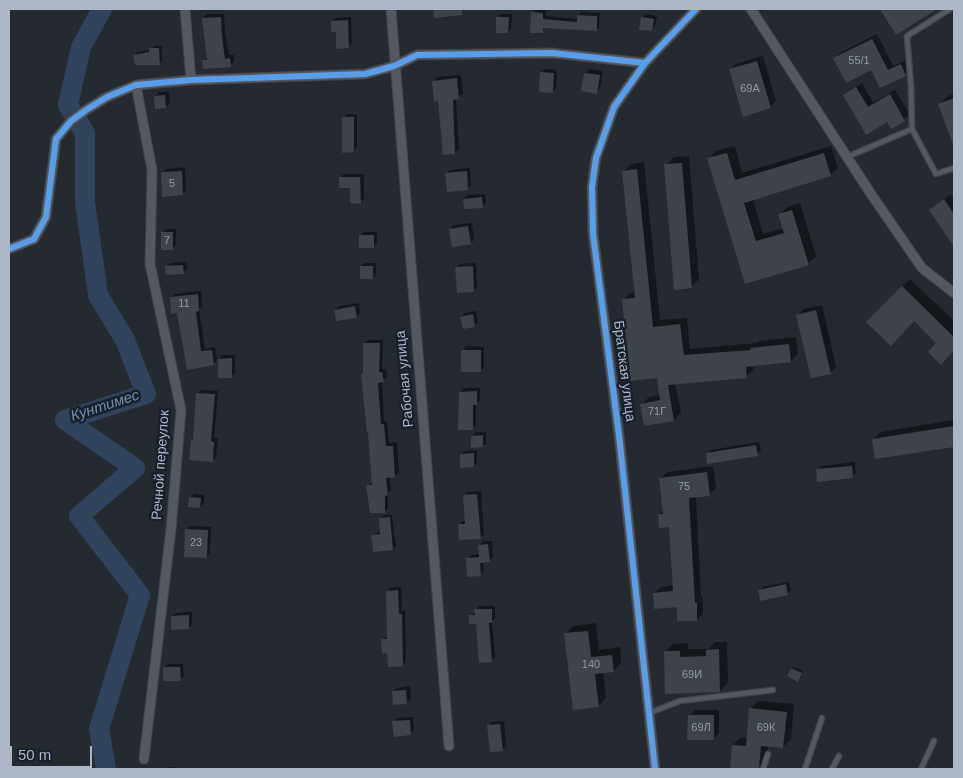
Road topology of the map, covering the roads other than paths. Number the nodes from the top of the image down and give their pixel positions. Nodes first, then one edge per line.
1 (184, 9) edge
2 (390, 9) edge
3 (696, 9) edge
4 (751, 9) edge
5 (950, 9) edge
6 (645, 63) junction
7 (394, 66) junction
8 (191, 80) junction
9 (136, 85) junction
10 (912, 129) junction
11 (847, 157) junction
12 (954, 168) edge
13 (9, 249) edge
14 (954, 294) edge
15 (773, 690) dead end
16 (649, 713) junction
17 (822, 718) dead end
18 (934, 741) dead end
19 (449, 746) dead end
20 (768, 754) dead end
21 (839, 756) dead end
22 (144, 759) dead end
23 (655, 769) edge
24 (763, 769) edge
25 (805, 769) edge
26 (832, 769) edge
27 (921, 769) edge

1 - 8 street
2 - 7 street, Рабочая улица
3 - 6 street, Братская улица
4 - 11 street
5 - 10 lane
6 - 7 street
6 - 16 street, Братская улица
7 - 8 street
7 - 19 street, Рабочая улица
8 - 9 street
9 - 13 street
9 - 22 street, Речной переулок
10 - 11 lane
10 - 12 lane
11 - 14 street
15 - 16 lane
16 - 23 street, Братская улица
17 - 25 lane
18 - 27 lane
20 - 24 lane
21 - 26 lane

